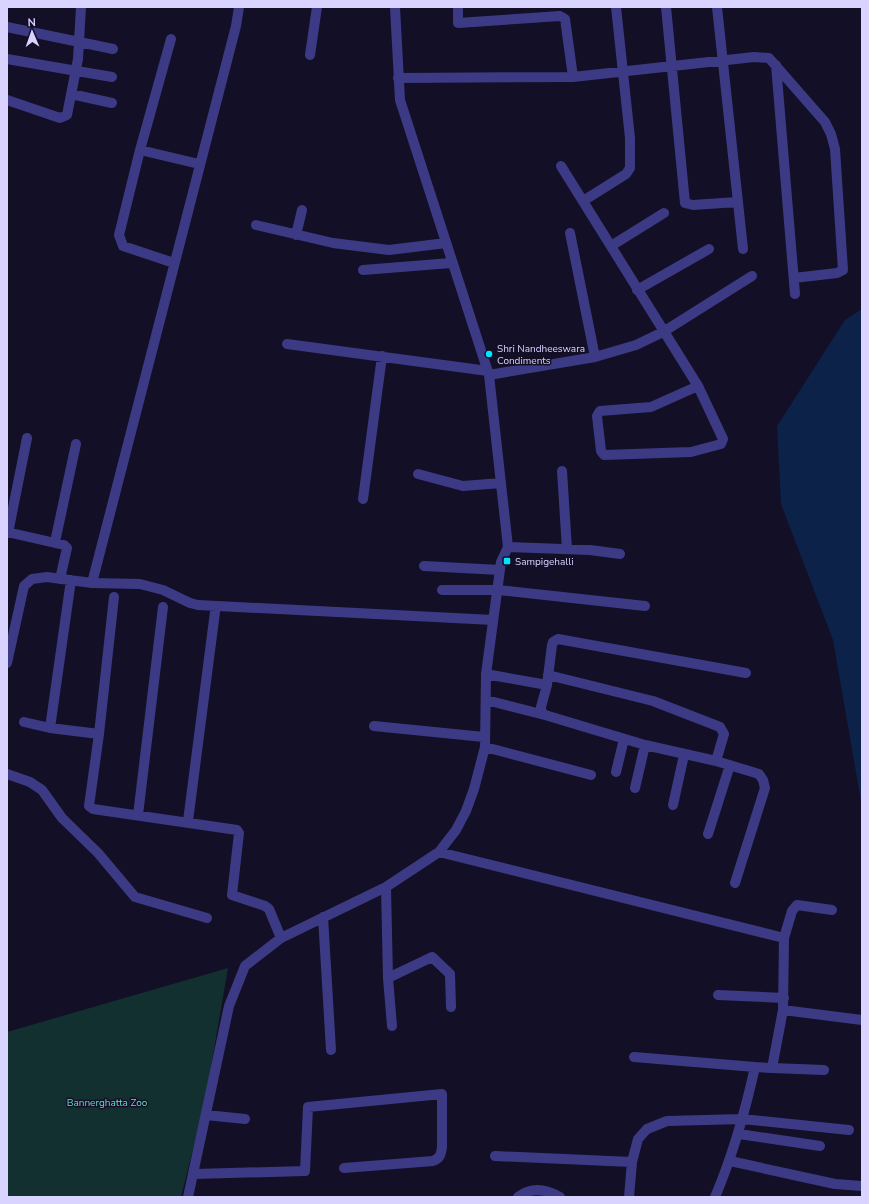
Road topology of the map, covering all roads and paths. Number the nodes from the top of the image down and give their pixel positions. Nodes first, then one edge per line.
1 (81, 7) edge
2 (239, 7) edge
3 (317, 7) edge
4 (395, 7) edge
5 (458, 7) edge
6 (616, 7) edge
7 (666, 7) edge
8 (717, 7) edge
9 (7, 28) edge
10 (171, 39) dead end
11 (80, 43) junction
12 (113, 48) dead end
13 (310, 55) dead end
14 (7, 59) edge
15 (722, 61) junction
16 (776, 65) junction
17 (672, 66) junction
18 (76, 70) junction
19 (623, 71) junction
20 (112, 77) dead end
21 (573, 77) junction
22 (398, 78) junction
23 (71, 94) junction
24 (7, 100) edge
25 (112, 103) dead end
26 (140, 150) junction
27 (199, 164) junction
28 (561, 166) dead end
29 (583, 201) junction
30 (737, 202) junction
31 (302, 210) dead end
32 (664, 213) dead end
33 (256, 225) dead end
34 (296, 234) junction
35 (570, 234) dead end
36 (446, 243) junction
37 (611, 246) junction
38 (709, 249) dead end
39 (743, 249) dead end
40 (174, 263) junction
41 (451, 263) junction
42 (363, 270) dead end
43 (752, 276) dead end
44 (794, 278) junction
45 (637, 290) junction
46 (795, 294) dead end
47 (663, 332) junction
48 (287, 344) dead end
49 (382, 356) junction
50 (595, 357) junction
51 (488, 373) junction
52 (698, 386) junction
53 (27, 438) dead end
54 (76, 444) dead end
55 (562, 471) dead end
56 (418, 474) dead end
57 (501, 483) junction
58 (363, 499) dead end
59 (8, 532) edge
60 (55, 542) junction
61 (508, 547) junction
62 (567, 549) junction
63 (620, 554) dead end
64 (424, 566) dead end
65 (500, 570) junction
66 (60, 578) junction
67 (71, 580) junction
68 (92, 583) junction
69 (442, 590) dead end
70 (499, 590) junction
71 (114, 597) dead end
72 (163, 606) dead end
73 (645, 606) dead end
74 (215, 612) dead end
75 (493, 620) junction
76 (7, 663) edge
77 (746, 673) dead end
78 (486, 674) junction
79 (547, 680) junction
80 (486, 700) junction
81 (546, 715) junction
82 (24, 722) dead end
83 (374, 726) dead end
84 (50, 728) junction
85 (99, 734) junction
86 (624, 739) junction
87 (485, 742) junction
88 (645, 745) junction
89 (684, 755) junction
90 (716, 762) junction
91 (730, 765) junction
92 (616, 772) dead end
93 (7, 774) edge
94 (591, 775) dead end
95 (635, 788) dead end
96 (673, 805) dead end
97 (138, 815) junction
98 (188, 822) junction
99 (708, 834) dead end
100 (439, 852) junction
101 (736, 883) dead end
102 (386, 887) junction
103 (832, 910) dead end
104 (323, 917) junction
105 (207, 918) dead end
106 (281, 938) junction
107 (784, 938) junction
108 (388, 978) junction
109 (718, 995) dead end
110 (784, 998) junction
111 (451, 1007) dead end
112 (783, 1010) junction
113 (862, 1020) edge
114 (392, 1026) dead end
115 (331, 1050) dead end
116 (634, 1057) dead end
117 (755, 1067) junction
118 (772, 1068) junction
119 (824, 1070) dead end
120 (206, 1115) junction
121 (244, 1119) dead end
122 (743, 1119) junction
123 (849, 1130) dead end
124 (739, 1134) junction
125 (820, 1146) dead end
126 (495, 1156) dead end
127 (730, 1161) junction
128 (632, 1162) junction
129 (344, 1168) dead end
130 (194, 1174) junction
131 (862, 1186) edge
132 (188, 1197) edge
133 (518, 1197) edge
134 (560, 1197) edge
135 (629, 1197) edge
136 (715, 1197) edge

1 - 11 street
2 - 27 street
3 - 13 street
4 - 22 street
5 - 21 street
6 - 19 street
7 - 17 street
8 - 15 street
9 - 11 street
10 - 26 street
11 - 12 street
11 - 18 street
14 - 18 street
15 - 16 street
15 - 17 street
15 - 30 street
16 - 44 street
16 - 44 street
17 - 19 street
17 - 30 street
18 - 20 street
18 - 23 street
19 - 21 street
19 - 29 street
21 - 22 street
22 - 36 street
23 - 24 street
23 - 25 street
26 - 27 street
26 - 40 street
27 - 40 street
28 - 29 street
29 - 37 street
30 - 39 street
31 - 34 street
32 - 37 street
33 - 34 street
34 - 36 street
35 - 50 street
36 - 41 street
37 - 45 street
38 - 45 street
40 - 68 street
41 - 42 street
41 - 51 street
43 - 47 street
44 - 46 street
45 - 47 street
47 - 50 street
47 - 52 street
48 - 49 street
49 - 51 street
49 - 58 street
50 - 51 street
51 - 57 street
52 - 52 street
53 - 59 street
54 - 60 street
55 - 62 street
56 - 57 street
57 - 61 street
59 - 60 street
60 - 66 street
61 - 62 street
61 - 65 street
62 - 63 street
64 - 65 street
65 - 70 street
66 - 67 street
66 - 76 street
67 - 68 street
67 - 84 street
68 - 75 street
69 - 70 street
70 - 73 street
70 - 75 street
71 - 85 street
72 - 97 street
74 - 98 street
75 - 78 street
77 - 79 street
78 - 79 street
78 - 80 street
79 - 81 street
79 - 90 street
80 - 81 street
80 - 87 street
81 - 86 street
82 - 84 street
83 - 87 street
84 - 85 street
85 - 97 street
86 - 88 street
86 - 92 street
87 - 94 street
87 - 100 street
88 - 89 street
88 - 95 street
89 - 90 street
89 - 96 street
90 - 91 street
91 - 99 street
91 - 101 street
93 - 105 street
97 - 98 street
98 - 106 street
100 - 102 street
100 - 107 street
102 - 104 street
102 - 108 street
103 - 107 street
104 - 106 street
104 - 115 street
106 - 120 street
107 - 110 street
108 - 111 street
108 - 114 street
109 - 110 street
110 - 112 street
112 - 113 street
112 - 118 street
116 - 117 street
117 - 118 street
117 - 122 street
118 - 119 street
120 - 121 street
120 - 130 street
122 - 123 street
122 - 124 street
122 - 128 street
124 - 125 street
124 - 127 street
126 - 128 street
127 - 131 street
127 - 136 street
128 - 135 street
129 - 130 street
130 - 132 street
133 - 134 street

